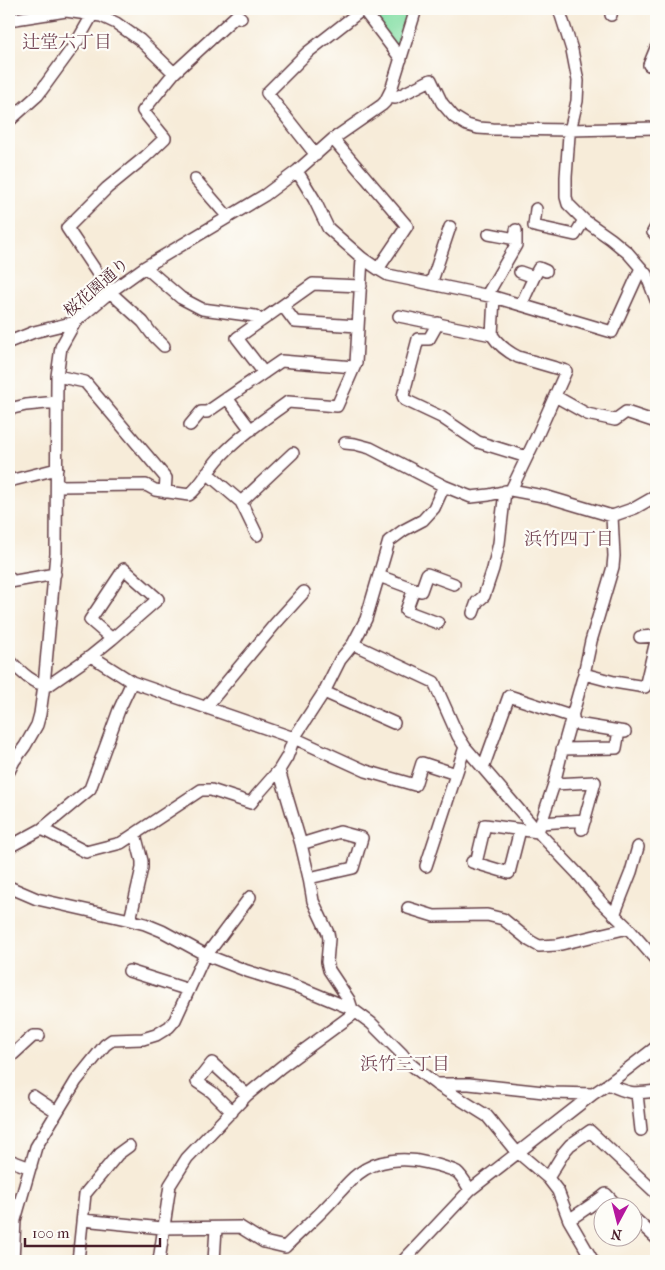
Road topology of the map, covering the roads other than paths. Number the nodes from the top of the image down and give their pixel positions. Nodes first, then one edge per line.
1 (416, 9) edge
2 (559, 9) edge
3 (94, 12) edge
4 (241, 18) dead end
5 (9, 19) edge
6 (656, 48) edge
7 (401, 59) junction
8 (649, 65) dead end
9 (174, 73) junction
10 (388, 97) junction
11 (9, 121) edge
12 (656, 128) edge
13 (570, 130) junction
14 (333, 139) junction
15 (316, 155) junction
16 (297, 171) junction
17 (195, 179) dead end
18 (536, 209) dead end
19 (228, 218) junction
20 (584, 220) junction
21 (450, 227) dead end
22 (656, 227) edge
23 (489, 234) dead end
24 (656, 235) edge
25 (362, 258) junction
26 (145, 267) junction
27 (641, 268) junction
28 (378, 269) junction
29 (546, 271) dead end
30 (520, 272) dead end
31 (534, 277) junction
32 (431, 284) junction
33 (361, 286) junction
34 (110, 292) junction
35 (491, 296) junction
36 (656, 300) edge
37 (522, 305) junction
38 (283, 306) junction
39 (399, 316) dead end
40 (261, 321) junction
41 (76, 322) junction
42 (438, 323) junction
43 (358, 326) junction
44 (492, 335) junction
45 (9, 342) edge
46 (164, 346) dead end
47 (354, 367) junction
48 (264, 373) junction
49 (57, 376) junction
50 (555, 396) junction
51 (227, 398) junction
52 (57, 402) junction
53 (9, 409) edge
54 (656, 422) edge
55 (190, 425) dead end
56 (251, 430) junction
57 (345, 442) dead end
58 (293, 453) dead end
59 (528, 457) junction
60 (57, 469) junction
61 (207, 473) junction
62 (9, 481) edge
63 (58, 486) junction
64 (444, 486) junction
65 (508, 491) junction
66 (165, 492) junction
67 (656, 496) edge
68 (241, 502) junction
69 (612, 516) junction
70 (258, 535) dead end
71 (55, 574) junction
72 (379, 576) junction
73 (9, 577) edge
74 (454, 584) dead end
75 (414, 589) junction
76 (304, 592) dead end
77 (473, 613) dead end
78 (438, 623) dead end
79 (656, 636) edge
80 (640, 637) dead end
81 (112, 639) junction
82 (656, 641) edge
83 (353, 644) junction
84 (91, 656) junction
85 (9, 660) edge
86 (584, 674) junction
87 (132, 682) junction
88 (44, 685) junction
89 (324, 692) junction
90 (206, 707) junction
91 (392, 719) dead end
92 (572, 720) junction
93 (294, 738) junction
94 (465, 747) junction
95 (562, 749) junction
96 (483, 768) junction
97 (9, 770) edge
98 (279, 770) junction
99 (456, 774) junction
100 (554, 784) junction
101 (539, 828) junction
102 (42, 829) junction
103 (520, 830) junction
104 (136, 834) junction
105 (301, 844) junction
106 (9, 847) edge
107 (638, 847) dead end
108 (426, 866) dead end
109 (309, 878) junction
110 (9, 887) edge
111 (250, 897) dead end
112 (408, 908) dead end
113 (614, 915) junction
114 (130, 920) junction
115 (628, 928) junction
116 (206, 955) junction
117 (656, 960) edge
118 (129, 971) dead end
119 (189, 990) junction
120 (354, 1010) junction
121 (38, 1036) dead end
122 (656, 1047) edge
123 (9, 1058) edge
124 (436, 1084) junction
125 (608, 1084) junction
126 (656, 1092) edge
127 (593, 1094) junction
128 (637, 1094) junction
129 (247, 1095) junction
130 (33, 1096) dead end
131 (57, 1112) junction
132 (232, 1112) junction
133 (641, 1130) dead end
134 (129, 1146) dead end
135 (519, 1153) junction
136 (9, 1160) edge
137 (31, 1166) junction
138 (548, 1178) junction
139 (470, 1190) junction
140 (656, 1193) edge
141 (592, 1205) edge
142 (12, 1220) edge
143 (83, 1220) junction
144 (569, 1220) junction
145 (642, 1223) edge
146 (162, 1228) junction
147 (216, 1228) junction
148 (656, 1238) edge
149 (13, 1261) edge
150 (78, 1261) edge
151 (158, 1261) edge
152 (214, 1261) edge
153 (403, 1261) edge
154 (593, 1261) edge

1 - 7 street, 桜花園通り
2 - 13 street
3 - 5 street
3 - 9 street
3 - 11 street
4 - 9 street
6 - 8 street
7 - 10 street, 桜花園通り
7 - 15 street
9 - 34 street
10 - 13 street
10 - 14 street, 桜花園通り
12 - 13 street
13 - 20 street
14 - 15 street, 桜花園通り
14 - 28 street
15 - 16 street, 桜花園通り
16 - 19 street, 桜花園通り
16 - 25 street
17 - 19 street
18 - 20 street
19 - 26 street, 桜花園通り
20 - 27 street
21 - 32 street
22 - 24 street
23 - 35 street
25 - 28 street
25 - 33 street
26 - 34 street, 桜花園通り
26 - 40 street
27 - 36 street
27 - 37 street
28 - 32 street
29 - 31 street
30 - 31 street
31 - 37 street
32 - 35 street
33 - 38 street
33 - 43 street
34 - 41 street, 桜花園通り
34 - 46 street
35 - 37 street
35 - 44 street
38 - 40 street
38 - 43 street
39 - 42 street
40 - 48 street
41 - 45 street
41 - 49 street, 桜花園通り
42 - 44 street
42 - 59 street
43 - 47 street
44 - 50 street
47 - 48 street
47 - 56 street
48 - 51 street
49 - 52 street, 桜花園通り
49 - 66 street
50 - 54 street
50 - 59 street
51 - 55 street
51 - 56 street
52 - 53 street
52 - 60 street, 桜花園通り
56 - 61 street
57 - 64 street
58 - 68 street
59 - 65 street
60 - 62 street
60 - 63 street, 桜花園通り
61 - 66 street
61 - 68 street
63 - 66 street
63 - 71 street, 桜花園通り
64 - 65 street
64 - 72 street
65 - 69 street
65 - 77 street
67 - 69 street
68 - 70 street
69 - 86 street
71 - 73 street
71 - 88 street, 桜花園通り
72 - 75 street
72 - 83 street
74 - 75 street
75 - 78 street
76 - 90 street
79 - 80 street
81 - 81 street
81 - 84 street
82 - 86 street
83 - 89 street
83 - 94 street
84 - 87 street
84 - 88 street
85 - 88 street
86 - 92 street
87 - 90 street
87 - 102 street
88 - 97 street, 桜花園通り
89 - 91 street
89 - 93 street
90 - 93 street
92 - 95 street
92 - 95 street
92 - 96 street
93 - 98 street
93 - 99 street
94 - 96 street
94 - 99 street
95 - 100 street
96 - 101 street
98 - 104 street
98 - 105 street
99 - 108 street
100 - 101 street
100 - 101 street
101 - 103 street
101 - 113 street
102 - 104 street
102 - 106 street
103 - 103 street
104 - 114 street
105 - 109 street
105 - 109 street
107 - 113 street
109 - 120 street
110 - 114 street
111 - 116 street
112 - 115 street
113 - 115 street
114 - 116 street
115 - 117 street
116 - 119 street
116 - 120 street
118 - 119 street
119 - 131 street
120 - 124 street
120 - 129 street
121 - 123 street
122 - 125 street
124 - 127 street
124 - 135 street
125 - 127 street
125 - 128 street
126 - 128 street
127 - 135 street
128 - 133 street
129 - 132 street
129 - 132 street
130 - 131 street
131 - 137 street
132 - 146 street
134 - 143 street
135 - 138 street
135 - 139 street
136 - 137 street
137 - 142 street
138 - 140 street
138 - 144 street
139 - 147 street
139 - 153 street
141 - 144 street
142 - 149 street
143 - 146 street
143 - 150 street
144 - 154 street
145 - 148 street
146 - 147 street
146 - 151 street
147 - 152 street

